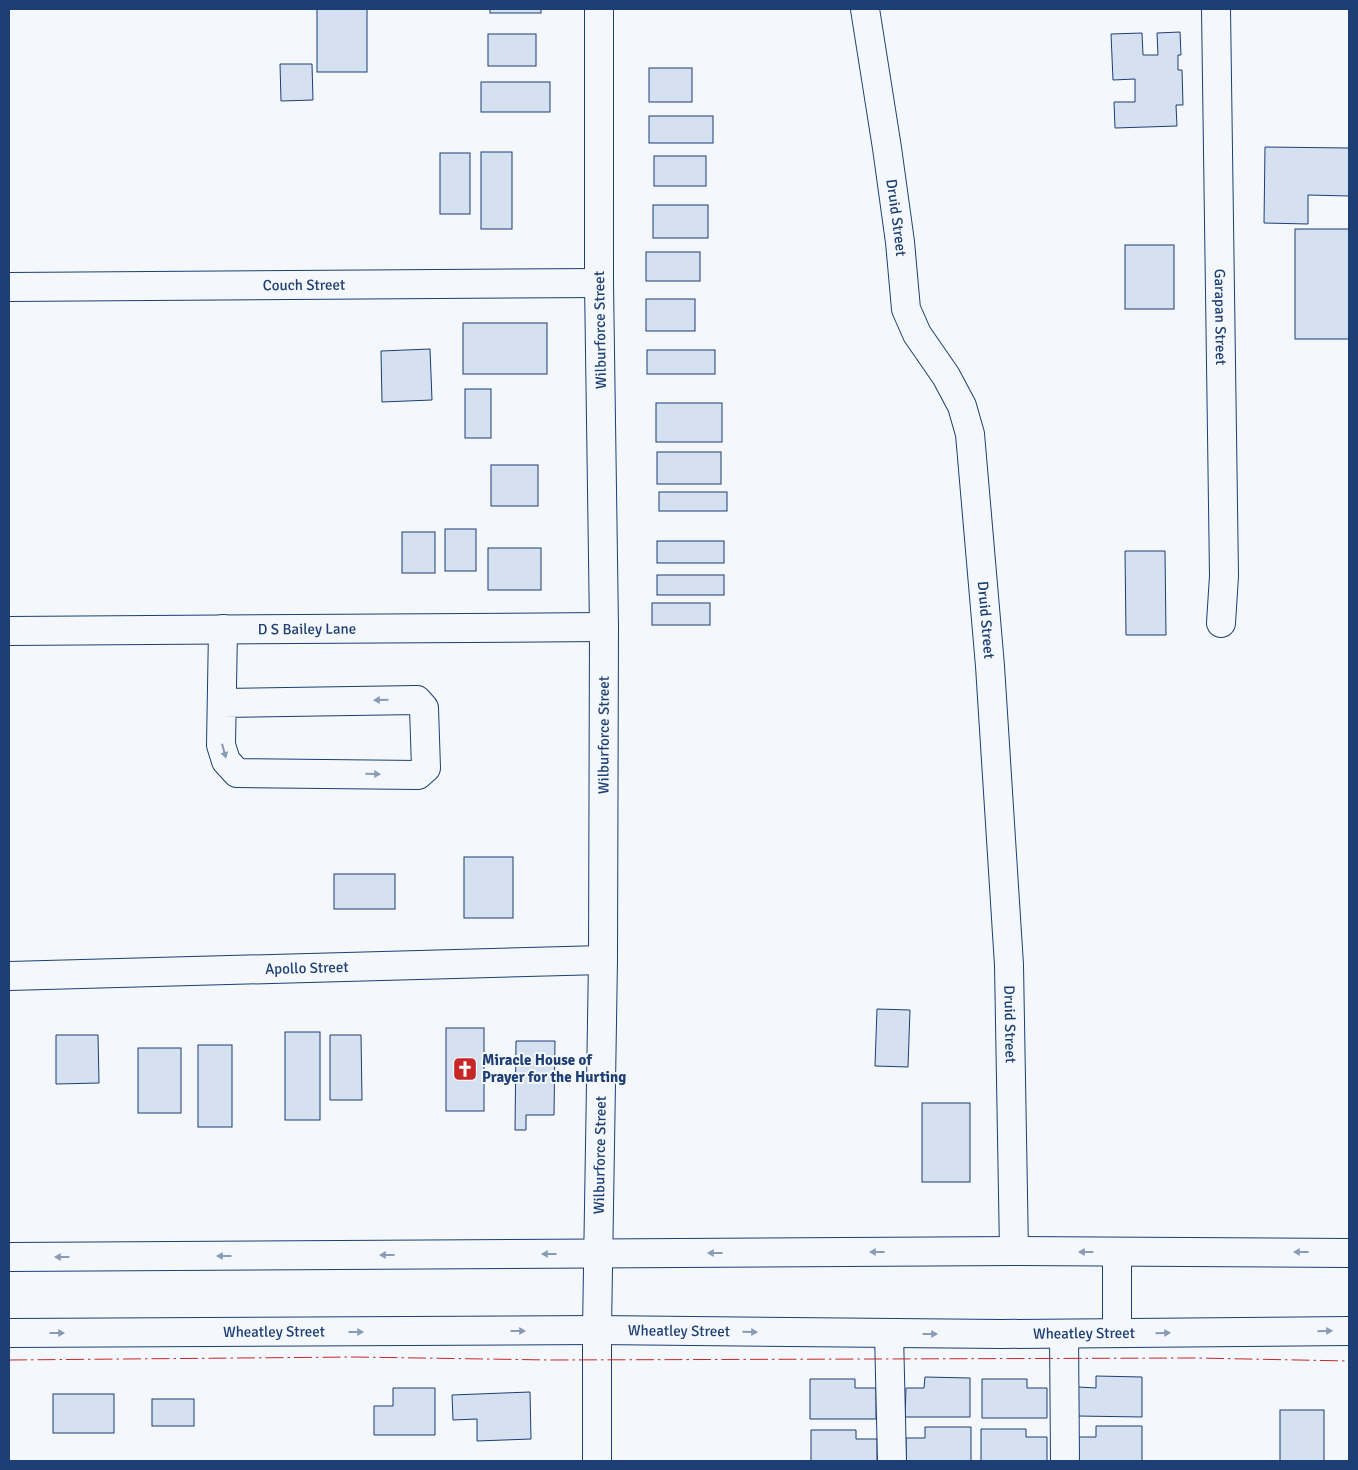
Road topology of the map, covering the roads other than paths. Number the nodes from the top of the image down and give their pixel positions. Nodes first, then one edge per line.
1 (598, 9) edge
2 (865, 9) edge
3 (1216, 9) edge
4 (599, 283) junction
5 (9, 287) edge
6 (1221, 623) dead end
7 (604, 627) junction
8 (224, 630) junction
9 (9, 631) edge
10 (222, 703) junction
11 (604, 960) junction
12 (9, 976) edge
13 (1014, 1251) junction
14 (1117, 1252) junction
15 (1349, 1252) edge
16 (598, 1254) junction
17 (9, 1257) edge
18 (596, 1330) junction
19 (1349, 1331) edge
20 (9, 1333) edge
21 (889, 1333) junction
22 (1116, 1333) junction
23 (1064, 1334) junction
24 (597, 1461) edge
25 (892, 1461) edge
26 (1065, 1461) edge

1 - 4 street, Wilburforce Street
2 - 13 street, Druid Street
3 - 6 street, Garapan Street
4 - 5 street, Couch Street
4 - 7 street, Wilburforce Street
7 - 8 street, D S Bailey Lane
7 - 11 street, Wilburforce Street
8 - 9 street, D S Bailey Lane
8 - 10 street
10 -> 10 street
11 - 12 street, Apollo Street
11 - 16 street, Wilburforce Street
14 -> 13 street
13 -> 16 street
15 -> 14 street
14 - 22 street
16 -> 17 street
16 - 18 street, Wilburforce Street
20 -> 18 street, Wheatley Street
18 -> 21 street, Wheatley Street
18 - 24 street, Wilburforce Street
22 -> 19 street, Wheatley Street
21 -> 23 street, Wheatley Street
21 - 25 street
22 - 23 street, Wheatley Street
23 - 26 street

